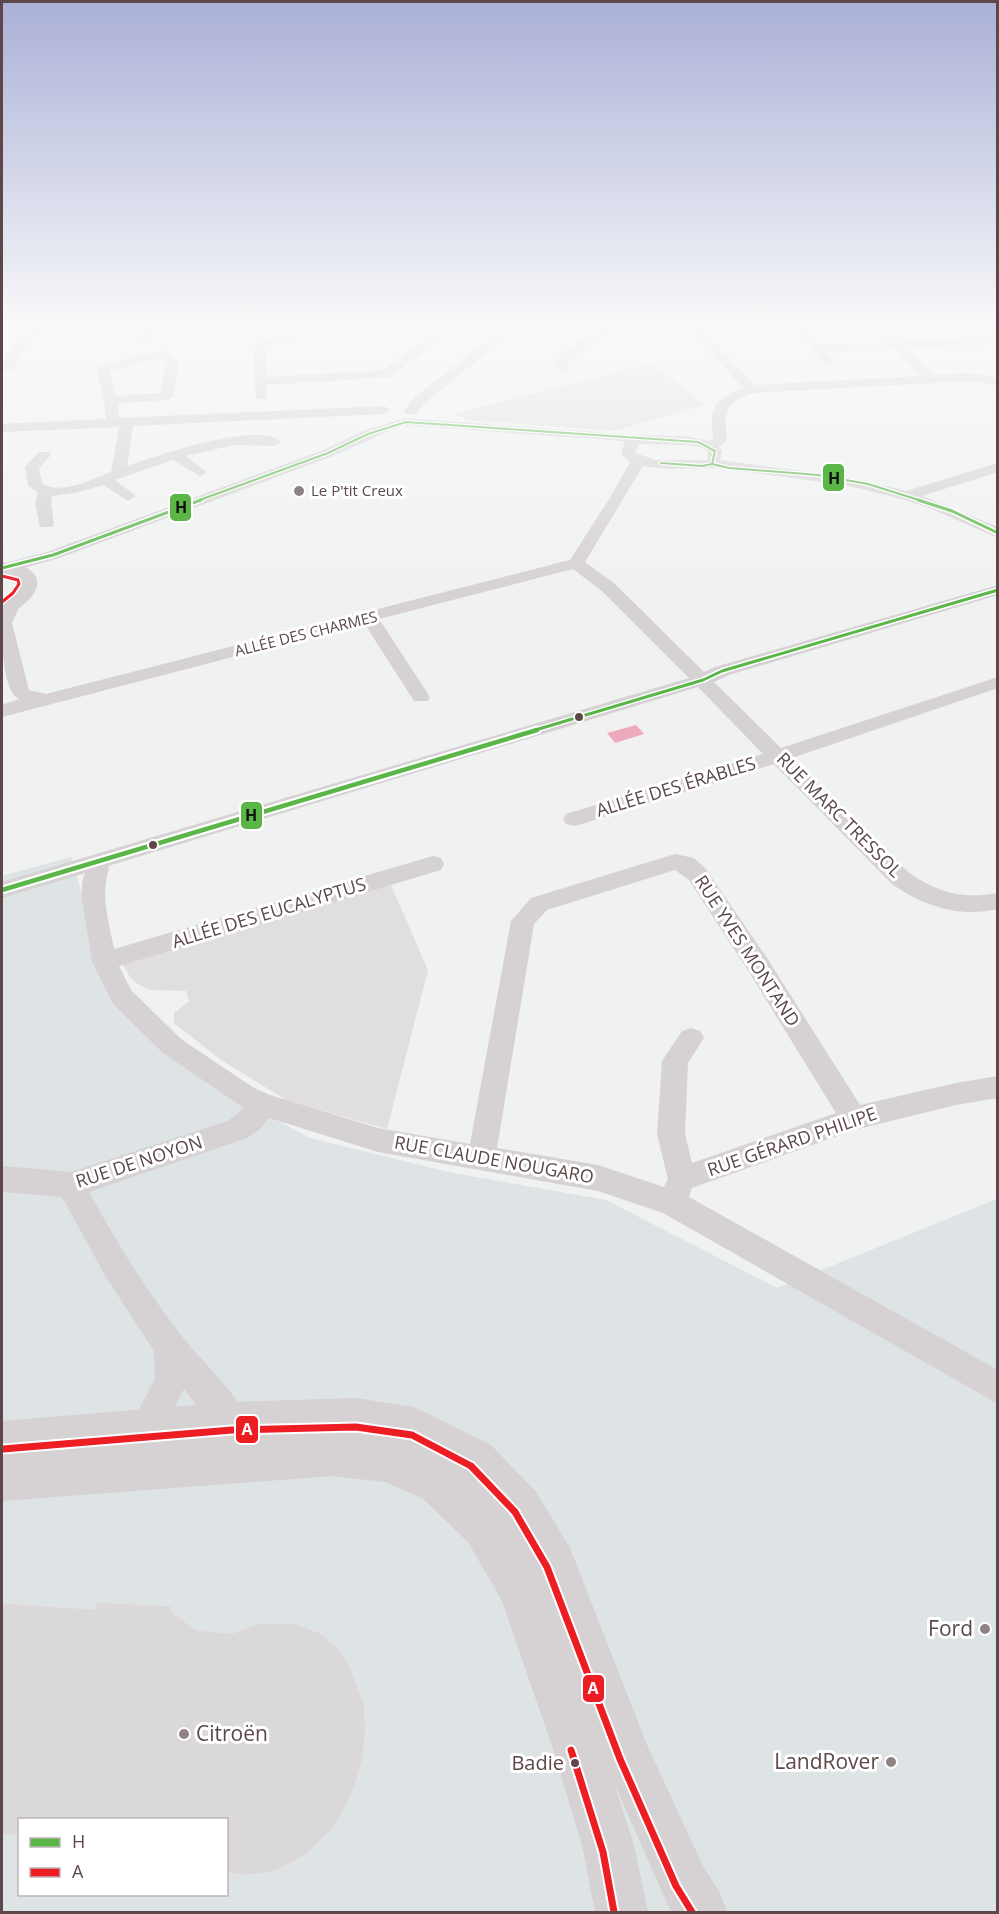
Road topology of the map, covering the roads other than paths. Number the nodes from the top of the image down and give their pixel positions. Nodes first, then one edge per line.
1 (116, 412) edge
2 (313, 412) edge
3 (367, 412) edge
4 (408, 412) edge
5 (718, 412) edge
6 (262, 415) joint
7 (406, 415) junction
8 (381, 416) junction
9 (120, 422) junction
10 (2, 428) edge
11 (368, 434) junction
12 (634, 441) junction
13 (274, 442) dead end
14 (712, 446) junction
15 (44, 455) dead end
16 (176, 455) junction
17 (640, 461) junction
18 (712, 464) junction
19 (998, 467) edge
20 (200, 472) dead end
21 (111, 476) junction
22 (46, 492) junction
23 (908, 495) junction
24 (128, 496) dead end
25 (46, 524) dead end
26 (998, 533) edge
27 (576, 563) junction
28 (11, 570) edge
29 (998, 590) edge
30 (998, 599) edge
31 (4, 615) edge
32 (370, 618) junction
33 (703, 680) junction
34 (998, 682) edge
35 (421, 697) dead end
36 (36, 700) junction
37 (2, 711) edge
38 (778, 756) junction
39 (574, 819) dead end
40 (95, 862) junction
41 (434, 864) dead end
42 (2, 890) edge
43 (998, 902) edge
44 (104, 961) junction
45 (691, 1038) dead end
46 (998, 1087) edge
47 (264, 1105) junction
48 (854, 1118) junction
49 (482, 1156) junction
50 (2, 1179) edge
51 (71, 1185) junction
52 (677, 1191) junction
53 (170, 1347) junction
54 (998, 1388) edge
55 (232, 1423) junction
56 (144, 1431) junction
57 (2, 1442) edge
58 (2, 1480) edge
59 (621, 1912) edge
60 (701, 1912) edge

1 - 9 street
2 - 6 street
3 - 8 street
4 - 7 street
5 - 14 street
6 - 9 street
7 - 8 street
7 - 11 street
7 - 12 street
8 - 11 street
9 - 10 street
9 - 21 street
11 - 28 street
12 - 14 street
12 - 17 street
13 - 16 street
14 - 18 street
15 - 22 street
16 - 20 street
16 - 21 street
17 - 18 street
17 - 27 street
18 - 23 street
19 - 23 street
21 - 22 street
21 - 24 street
22 - 25 street
23 - 26 street
27 - 32 street, ALLÉE DES CHARMES
27 - 33 street, RUE MARC TRESSOL
28 - 31 street
29 - 33 street
30 - 33 street
31 - 36 street
32 - 35 street
32 - 36 street, ALLÉE DES CHARMES
33 - 38 street, RUE MARC TRESSOL
33 - 40 street
34 - 38 street, ALLÉE DES ÉRABLES
36 - 37 street, ALLÉE DES CHARMES
38 - 39 street, ALLÉE DES ÉRABLES
38 - 43 street, RUE MARC TRESSOL
40 - 42 street
40 - 44 street, RUE CLAUDE NOUGARO
41 - 44 street, ALLÉE DES EUCALYPTUS
44 - 47 street, RUE CLAUDE NOUGARO
45 - 52 street
46 - 48 street, RUE GÉRARD PHILIPE
47 - 49 street, RUE CLAUDE NOUGARO
47 - 51 street, RUE DE NOYON
48 - 49 street, RUE YVES MONTAND
48 - 52 street, RUE GÉRARD PHILIPE
49 - 52 street, RUE CLAUDE NOUGARO
50 - 51 street, RUE DE NOYON
51 - 53 street
52 - 54 street, RUE CLAUDE NOUGARO
53 - 55 street
53 - 56 street
55 - 56 street
55 - 60 street
56 - 57 street
58 - 59 street

